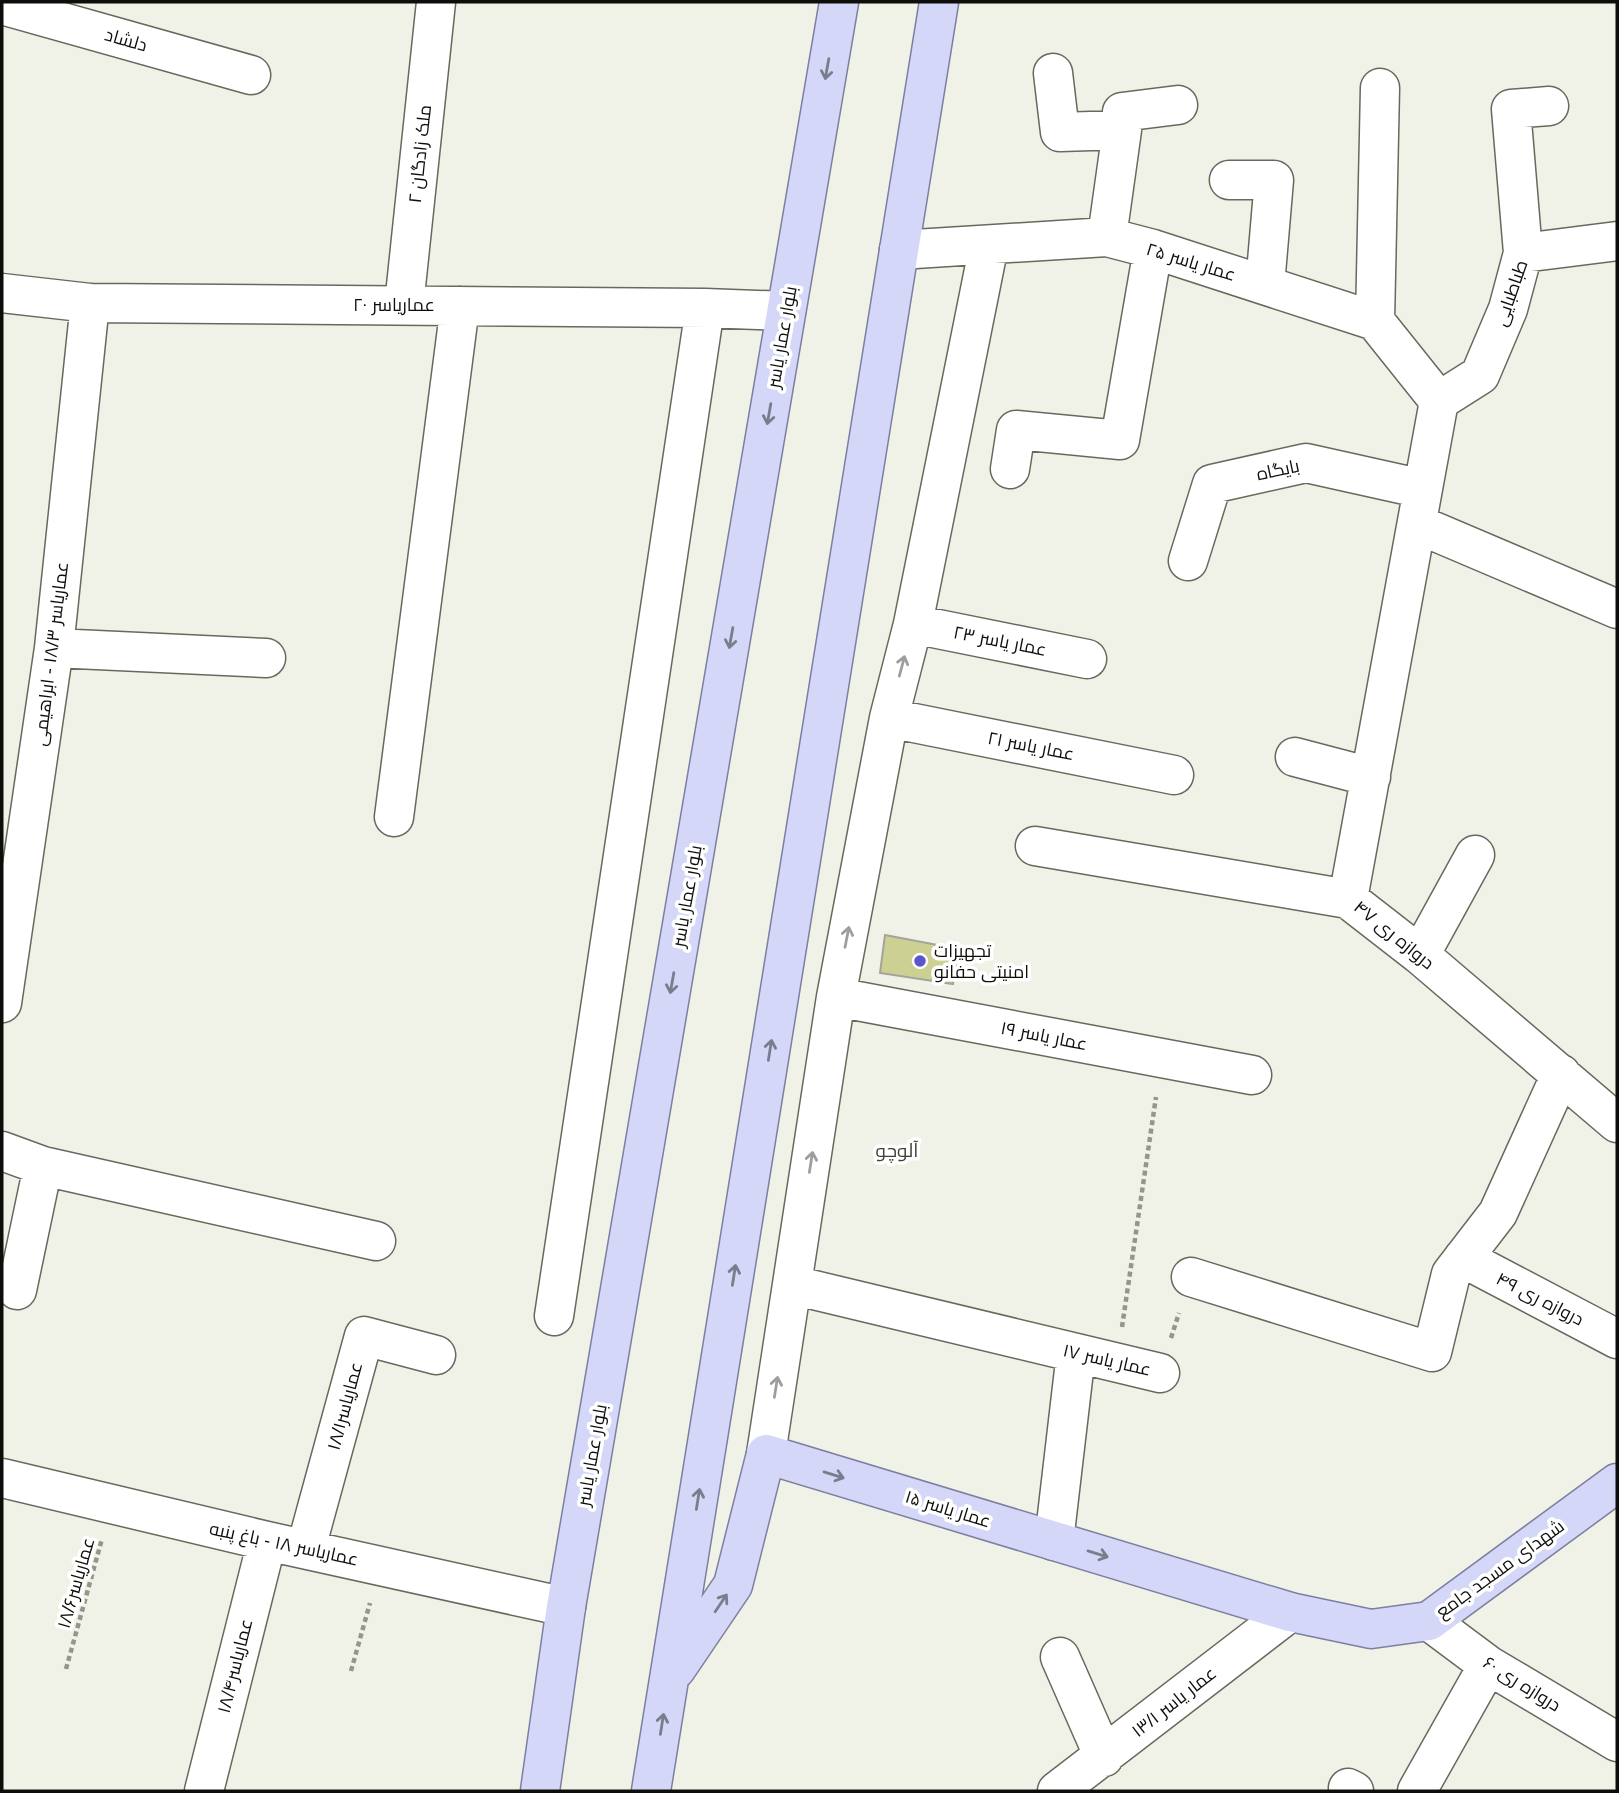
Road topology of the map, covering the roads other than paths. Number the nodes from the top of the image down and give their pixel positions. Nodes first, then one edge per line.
1 (436, 2) edge
2 (839, 2) edge
3 (939, 2) edge
4 (2, 5) edge
5 (1053, 73) dead end
6 (251, 75) dead end
7 (1380, 88) dead end
8 (1178, 105) dead end
9 (1549, 106) dead end
10 (1122, 130) junction
11 (1229, 180) dead end
12 (1107, 237) junction
13 (1617, 241) edge
14 (989, 245) junction
15 (1153, 249) junction
16 (900, 250) junction
17 (1523, 253) junction
18 (1265, 285) junction
19 (2, 293) edge
20 (90, 303) junction
21 (404, 305) junction
22 (460, 306) junction
23 (705, 309) junction
24 (786, 312) junction
25 (1375, 321) junction
26 (1439, 401) junction
27 (1010, 469) dead end
28 (1420, 506) junction
29 (1188, 561) dead end
30 (1617, 609) edge
31 (913, 624) junction
32 (54, 648) junction
33 (267, 658) dead end
34 (1087, 659) dead end
35 (889, 718) junction
36 (1295, 757) dead end
37 (1174, 775) dead end
38 (1371, 776) junction
39 (394, 817) dead end
40 (1035, 845) dead end
41 (1475, 855) dead end
42 (1348, 899) junction
43 (1420, 956) junction
44 (836, 997) junction
45 (2, 1003) edge
46 (1561, 1074) junction
47 (1252, 1075) dead end
48 (1617, 1123) edge
49 (2, 1151) edge
50 (43, 1166) junction
51 (376, 1241) dead end
52 (1463, 1258) junction
53 (1191, 1277) road end
54 (793, 1285) junction
55 (17, 1290) dead end
56 (554, 1316) dead end
57 (1617, 1339) edge
58 (1076, 1353) junction
59 (436, 1355) dead end
60 (1160, 1373) road end
61 (766, 1454) junction
62 (2, 1478) edge
63 (1617, 1483) edge
64 (267, 1541) junction
65 (1054, 1541) junction
66 (306, 1548) junction
67 (566, 1607) junction
68 (1290, 1612) junction
69 (1429, 1621) junction
70 (1371, 1629) joint
71 (1060, 1657) dead end
72 (1488, 1665) junction
73 (669, 1679) junction
74 (1617, 1742) edge
75 (1104, 1757) junction
76 (204, 1791) edge
77 (540, 1791) edge
78 (651, 1791) edge
79 (1057, 1791) edge
80 (1417, 1791) edge

1 - 21 street, ۲ ملک زادگان
2 -> 24 main road, بلوار عمار یاسر
3 - 16 main road
4 - 6 street, دلشاد
5 - 10 street
7 - 25 street
8 - 10 street
9 - 17 street
10 - 12 street
11 - 18 street
12 - 14 street, عمار یاسر ۲۵
12 - 15 street, عمار یاسر ۲۵
13 - 17 street, طباطبایی
14 - 16 street, عمار یاسر ۲۵
14 - 31 street
15 - 18 street, عمار یاسر ۲۵
15 - 27 street
73 -> 16 main road
17 - 26 street, طباطبایی
18 - 25 street, عمار یاسر ۲۵
19 - 20 street, عماریاسر ۲۰
20 - 21 street, عماریاسر ۲۰
20 - 32 street, عماریاسر ۱۸/۳ - ابراهیمی
21 - 22 street, عماریاسر ۲۰
22 - 23 street, عماریاسر ۲۰
22 - 39 street
23 - 24 street, عماریاسر ۲۰
23 - 56 street
24 -> 67 main road, بلوار عمار یاسر
25 - 26 street
26 - 28 street
28 - 29 street, بایگاه
28 - 30 street
28 - 38 street
31 - 34 street, عمار یاسر ۲۳
35 -> 31 street
32 - 33 street
32 - 45 street, عماریاسر ۱۸/۳ - ابراهیمی
35 - 37 street, عمار یاسر ۲۱
44 -> 35 street
36 - 38 street
38 - 42 street
40 - 42 street, دروازه ری ۴۷
41 - 43 street
42 - 43 street, دروازه ری ۴۷
43 - 46 street, دروازه ری ۴۷
44 - 47 street, عمار یاسر ۱۹
54 -> 44 street
46 - 48 street, دروازه ری ۴۷
46 - 52 street
49 - 50 street
50 - 51 street
50 - 55 street
52 - 53 street
52 - 57 street, دروازه ری ۴۹
54 - 58 street, عمار یاسر ۱۷
61 -> 54 street
58 - 60 street, عمار یاسر ۱۷
58 - 65 street
59 - 66 street, عماریاسر۱۸/۱
61 -> 65 main road, عمار یاسر ۱۵
73 -> 61 main road
62 - 64 street, عماریاسر ۱۸ - باغ پنبه
63 - 69 main road, شهدای مسجد جامع
64 - 66 street, عماریاسر ۱۸ - باغ پنبه
64 - 76 street, عماریاسر۱۸/۴
65 -> 68 main road, عمار یاسر ۱۵
66 - 67 street, عماریاسر ۱۸ - باغ پنبه
67 - 77 main road, بلوار عمار یاسر
68 - 70 main road, عمار یاسر ۱۵
68 - 75 street, عمار یاسر ۱۳/۱
69 - 70 main road, شهدای مسجد جامع
69 - 72 street, دروازه ری ۶۰
71 - 75 street
72 - 74 street, دروازه ری ۶۰
72 - 80 street
78 -> 73 main road
75 - 79 street, عمار یاسر ۱۳/۱

